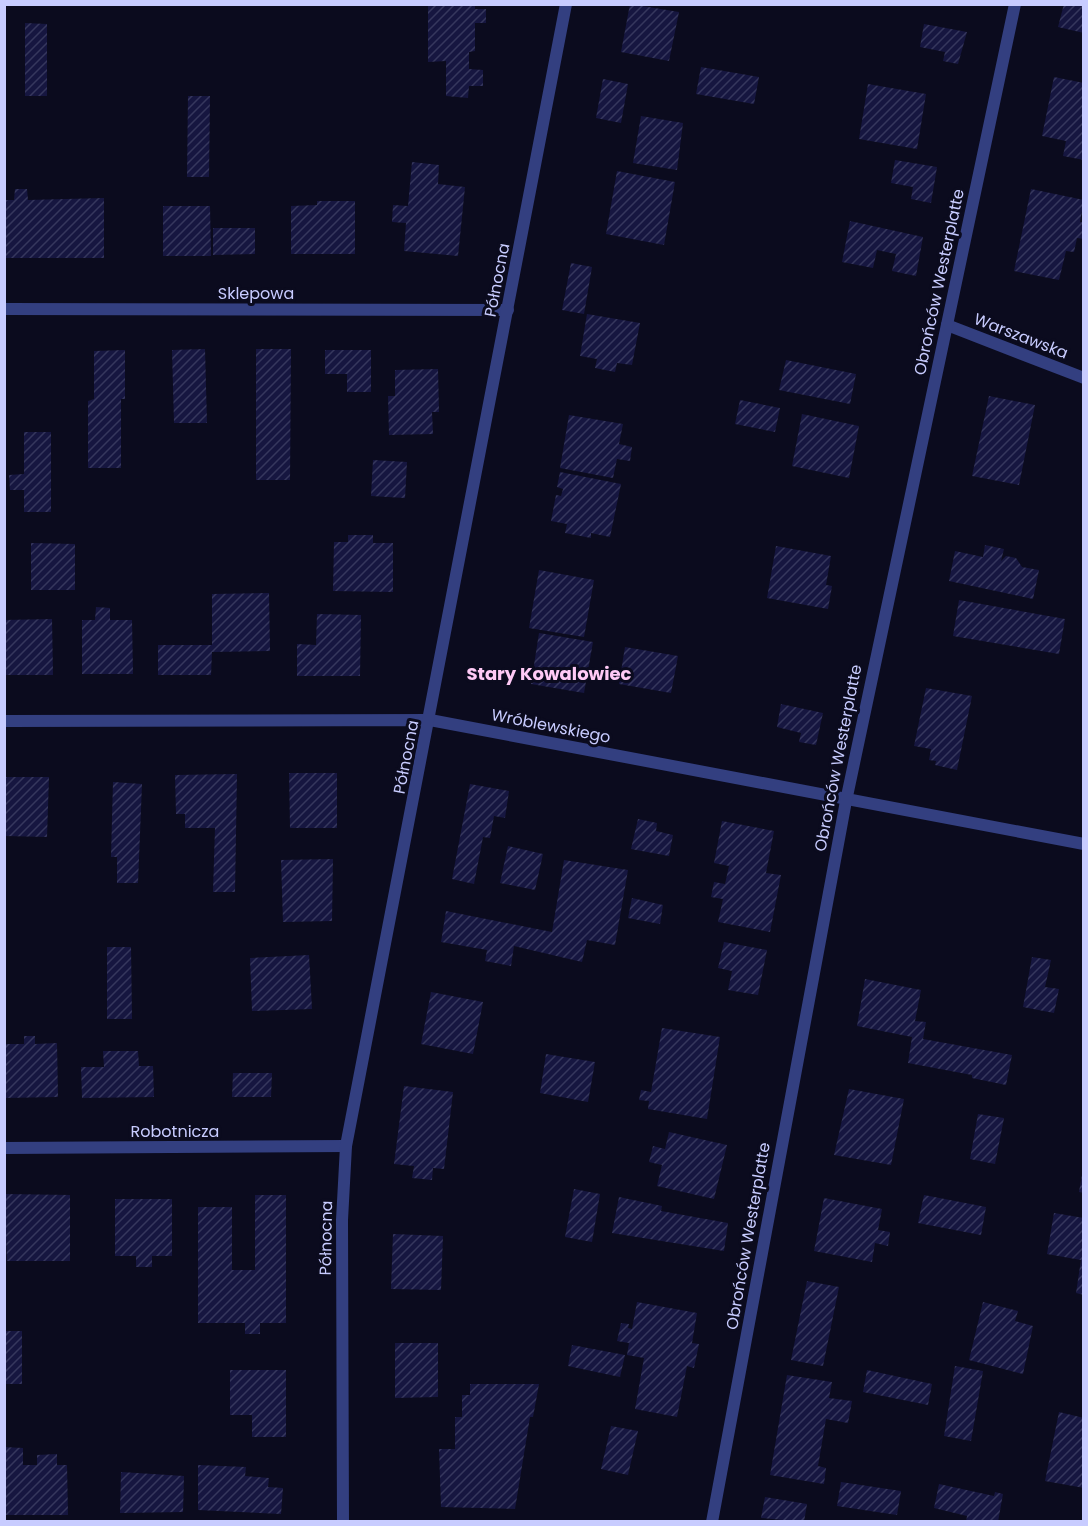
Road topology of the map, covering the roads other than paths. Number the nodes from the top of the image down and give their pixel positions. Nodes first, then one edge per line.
1 (566, 4) edge
2 (1015, 4) edge
3 (4, 309) edge
4 (508, 310) junction
5 (947, 325) junction
6 (1083, 378) edge
7 (430, 720) junction
8 (4, 721) edge
9 (846, 801) junction
10 (1083, 844) edge
11 (346, 1146) junction
12 (4, 1148) edge
13 (343, 1521) edge
14 (712, 1521) edge

1 - 4 street, Północna
2 - 5 street, Obrońców Westerplatte
3 - 4 street, Sklepowa
4 - 7 street, Północna
5 - 6 street, Warszawska
5 - 9 street, Obrońców Westerplatte
7 - 8 street, Wróblewskiego
7 - 9 street, Wróblewskiego
7 - 11 street, Północna
9 - 10 street, Wróblewskiego
9 - 14 street, Obrońców Westerplatte
11 - 12 street, Robotnicza
11 - 13 street, Północna

